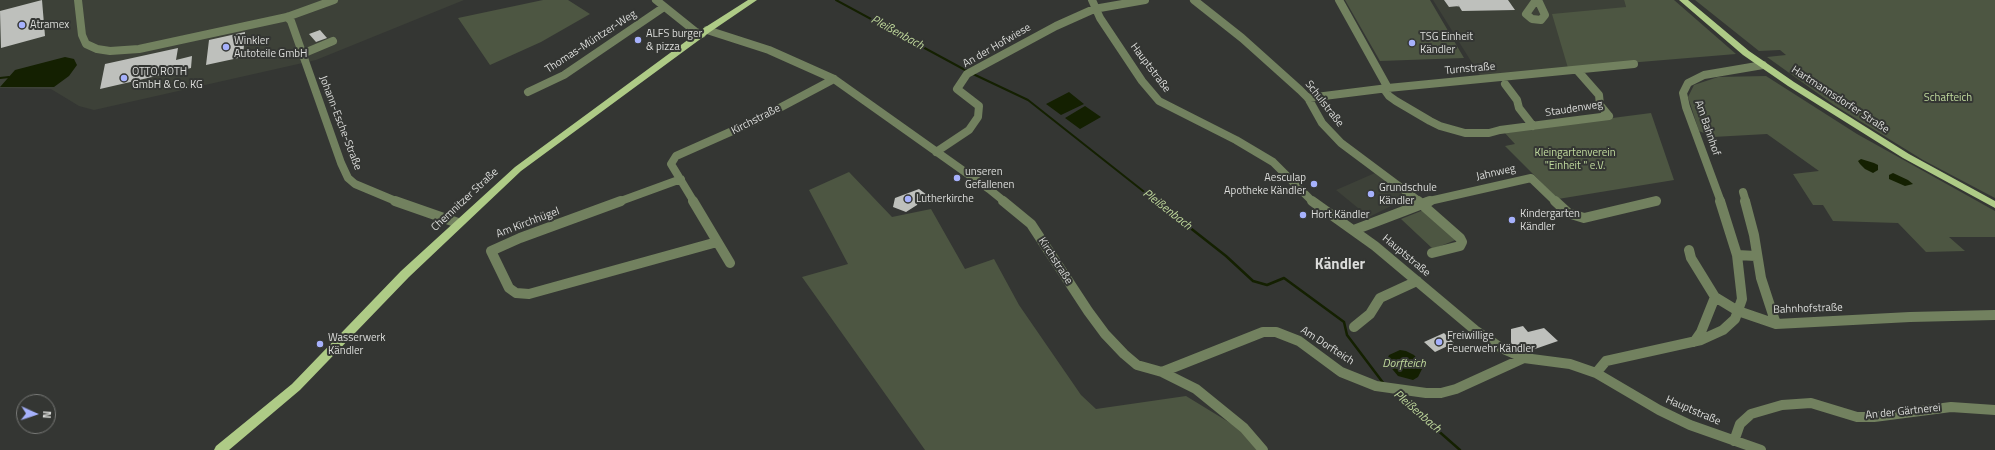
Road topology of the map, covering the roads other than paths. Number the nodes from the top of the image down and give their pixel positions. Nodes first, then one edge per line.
1 (78, 0) edge
2 (334, 0) edge
3 (656, 0) edge
4 (753, 0) edge
5 (1092, 0) edge
6 (1145, 0) edge
7 (1194, 0) edge
8 (1338, 0) edge
9 (1683, 0) edge
10 (664, 7) junction
11 (1094, 9) junction
12 (287, 17) junction
13 (704, 32) junction
14 (333, 41) dead end
15 (302, 54) junction
16 (1634, 64) dead end
17 (1763, 65) junction
18 (1577, 70) junction
19 (834, 79) junction
20 (1505, 84) dead end
21 (1386, 88) junction
22 (528, 92) dead end
23 (1308, 98) junction
24 (1533, 126) junction
25 (936, 152) junction
26 (681, 179) junction
27 (1743, 192) dead end
28 (1656, 201) dead end
29 (1421, 202) junction
30 (1995, 205) edge
31 (458, 223) junction
32 (1354, 230) junction
33 (716, 242) junction
34 (1689, 250) dead end
35 (1432, 253) dead end
36 (1737, 255) junction
37 (1756, 256) junction
38 (730, 263) dead end
39 (1417, 281) junction
40 (1715, 297) junction
41 (1738, 311) junction
42 (1995, 316) edge
43 (1776, 324) junction
44 (1354, 327) dead end
45 (1694, 342) junction
46 (1524, 358) junction
47 (1162, 372) junction
48 (1596, 373) junction
49 (1995, 410) edge
50 (1734, 440) junction
51 (220, 450) edge
52 (1263, 450) edge
53 (1761, 450) edge

1 - 12 street
2 - 12 street
3 - 10 street, Kirchstraße
4 - 13 main road, Chemnitzer Straße
5 - 11 street, Hauptstraße
6 - 11 street, An der Hofwiese
7 - 23 street, Schulstraße
8 - 21 street, Staudenweg
9 - 17 main road, Hartmannsdorfer Straße
10 - 13 street, Kirchstraße
10 - 22 street, Thomas-Müntzer-Weg
11 - 25 street, An der Hofwiese
11 - 32 street, Hauptstraße
12 - 15 street, Johann-Esche-Straße
13 - 19 street, Kirchstraße
13 - 31 main road, Chemnitzer Straße
14 - 15 street
15 - 31 street, Johann-Esche-Straße
16 - 18 street, Turnstraße
17 - 30 main road, Hartmannsdorfer Straße
17 - 36 street, Am Bahnhof
18 - 21 street, Turnstraße
18 - 24 street, Staudenweg
19 - 25 street, Kirchstraße
19 - 26 street, Kirchstraße
20 - 24 street, Staudenweg
21 - 23 street, Turnstraße
21 - 24 street, Staudenweg
23 - 29 street, Schulstraße
25 - 47 street, Kirchstraße
26 - 33 street
26 - 33 street, Am Kirchhügel
27 - 37 street
28 - 29 street, Jahnweg
29 - 32 street
29 - 35 street, Schulstraße
31 - 51 main road, Chemnitzer Straße
32 - 39 street, Hauptstraße
33 - 38 street
34 - 40 street
36 - 37 street
36 - 41 street, Am Bahnhof
37 - 43 street
39 - 44 street
39 - 46 street, Hauptstraße
40 - 41 street
40 - 45 street
41 - 43 street, Bahnhofstraße
41 - 45 street
42 - 43 street, Bahnhofstraße
45 - 48 street
46 - 47 street, Am Dorfteich
46 - 48 street, Hauptstraße
47 - 52 street, Kirchstraße
48 - 50 street, Hauptstraße
49 - 50 street, An der Gärtnerei
50 - 53 street, Hauptstraße

